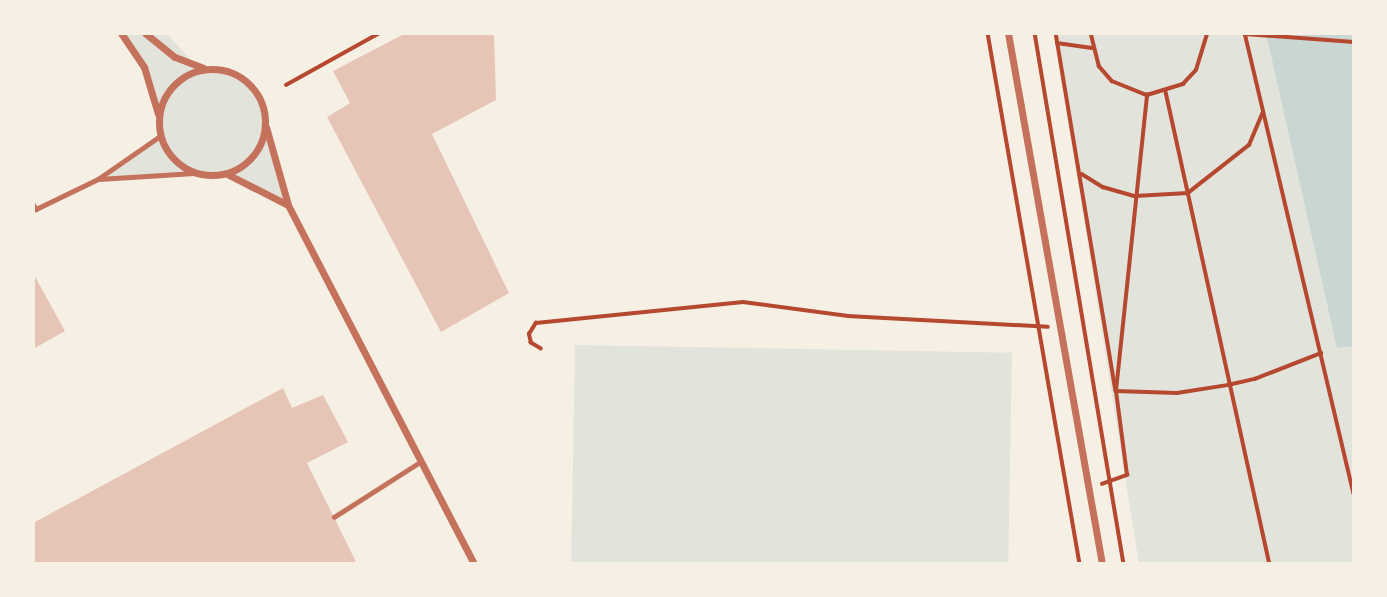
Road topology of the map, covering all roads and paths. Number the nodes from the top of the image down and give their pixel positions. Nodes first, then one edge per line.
1 (121, 33) edge
2 (145, 33) edge
3 (380, 33) edge
4 (988, 33) edge
5 (1008, 33) edge
6 (1035, 33) edge
7 (1056, 33) edge
8 (1091, 33) edge
9 (1207, 33) edge
10 (1245, 34) edge
11 (1262, 35) edge
12 (1354, 42) edge
13 (1058, 43) junction
14 (1092, 48) junction
15 (207, 68) junction
16 (286, 85) dead end
17 (1166, 92) junction
18 (1147, 95) junction
19 (1263, 112) junction
20 (159, 118) junction
21 (266, 127) junction
22 (160, 135) junction
23 (194, 173) junction
24 (227, 174) junction
25 (1082, 174) junction
26 (98, 179) junction
27 (1188, 193) junction
28 (1135, 196) junction
29 (33, 204) edge
30 (288, 205) junction
31 (1041, 326) junction
32 (1060, 330) junction
33 (541, 349) dead end
34 (1321, 353) junction
35 (1228, 385) junction
36 (1116, 390) junction
37 (1354, 457) edge
38 (1346, 459) junction
39 (421, 461) junction
40 (1111, 483) junction
41 (1088, 488) junction
42 (1354, 494) edge
43 (334, 517) dead end
44 (474, 564) edge
45 (1080, 564) edge
46 (1102, 564) edge
47 (1124, 564) edge
48 (1269, 564) edge

1 - 20 street
2 - 15 street
3 - 16 path
4 - 31 path
5 - 32 street
6 - 40 path
7 - 13 path
8 - 14 path
9 - 17 path
10 - 11 path
10 - 19 path
11 - 12 path
13 - 14 path
13 - 25 path
14 - 18 path
15 - 20 street
15 - 21 street
17 - 18 path
17 - 27 path
18 - 28 path
19 - 27 path
19 - 34 path
20 - 22 street
21 - 24 street
21 - 30 street
22 - 23 street
22 - 26 lane
23 - 24 street
23 - 26 lane
24 - 30 street
25 - 28 path
25 - 36 path
26 - 29 lane
27 - 28 path
27 - 35 path
28 - 36 path
30 - 39 street
31 - 32 path
31 - 33 path
31 - 45 path
32 - 41 street
34 - 35 path
34 - 38 path
35 - 36 path
35 - 48 path
36 - 40 path
37 - 38 path
38 - 42 path
39 - 43 lane
39 - 44 street
40 - 41 path
40 - 47 path
41 - 46 street

